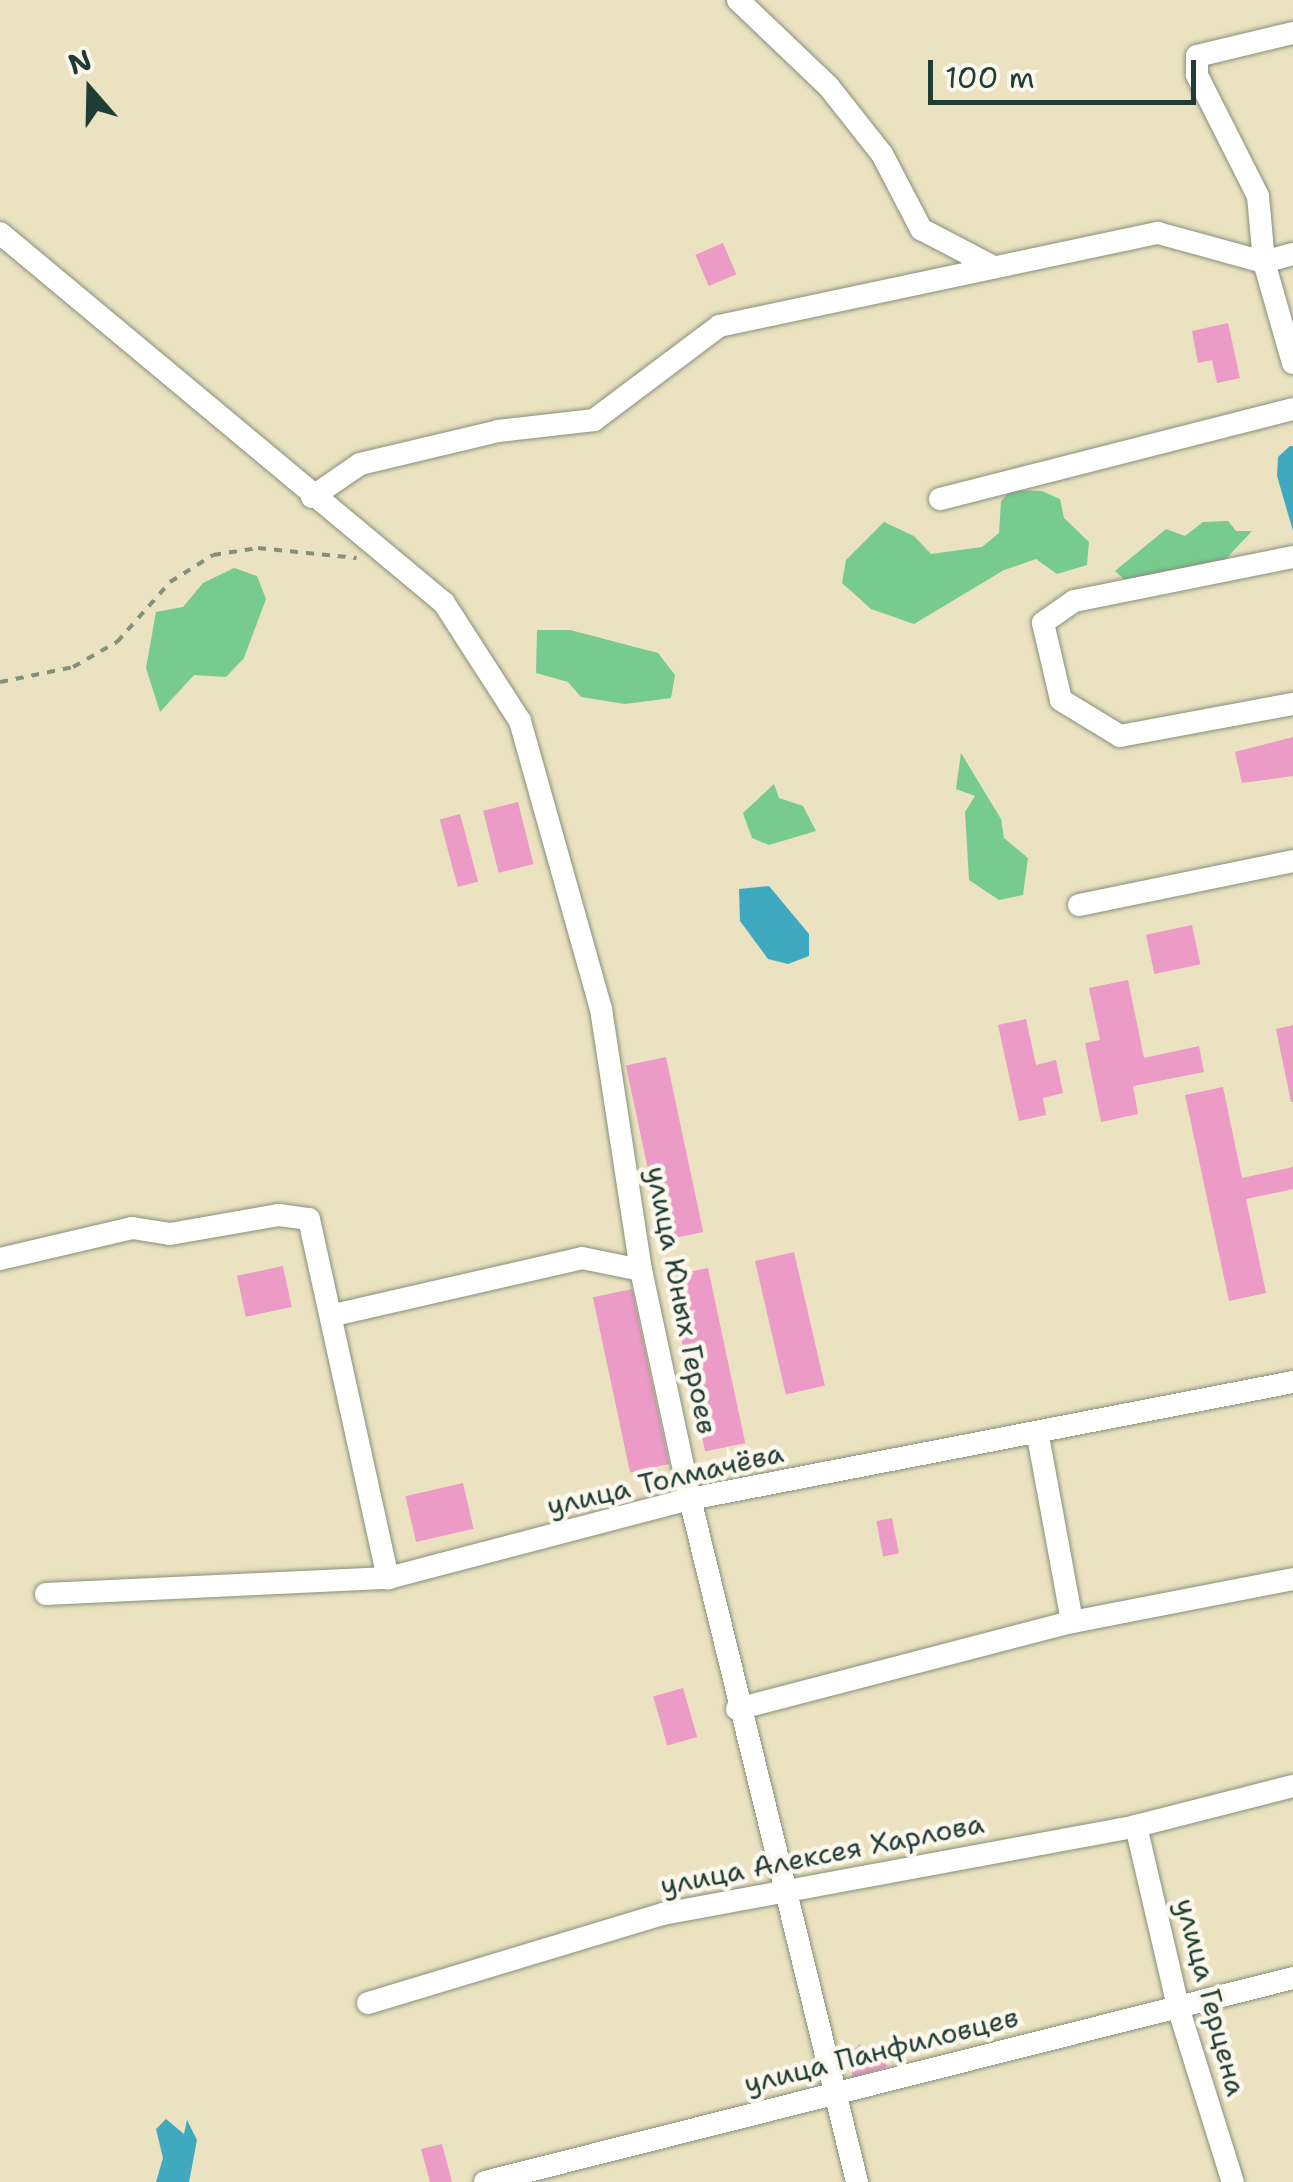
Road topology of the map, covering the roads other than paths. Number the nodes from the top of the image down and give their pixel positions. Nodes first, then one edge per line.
1 (738, 0) edge
2 (1293, 33) edge
3 (0, 233) edge
4 (1293, 254) edge
5 (1264, 262) junction
6 (990, 265) junction
7 (1293, 362) edge
8 (1293, 408) edge
9 (312, 497) junction
10 (940, 498) dead end
11 (1293, 558) edge
12 (1293, 704) edge
13 (1293, 862) edge
14 (1079, 905) dead end
15 (0, 1259) edge
16 (641, 1270) junction
17 (334, 1315) junction
18 (1293, 1382) edge
19 (1038, 1436) junction
20 (690, 1499) junction
21 (388, 1578) junction
22 (1293, 1579) edge
23 (46, 1594) dead end
24 (1072, 1622) junction
25 (736, 1709) junction
26 (1293, 1786) edge
27 (1136, 1826) junction
28 (784, 1890) junction
29 (1293, 1978) edge
30 (368, 2003) dead end
31 (1178, 2007) junction
32 (834, 2092) junction
33 (485, 2182) edge
34 (857, 2182) edge
35 (1234, 2182) edge

1 - 6 street
2 - 5 street
3 - 9 street, улица Юных Героев
4 - 5 street
5 - 6 street
5 - 7 street
6 - 9 street
8 - 10 street
9 - 16 street, улица Юных Героев
11 - 12 street
13 - 14 street
15 - 17 street
16 - 17 street
16 - 20 street, улица Юных Героев
17 - 21 street
18 - 19 street, улица Толмачёва
19 - 20 street, улица Толмачёва
19 - 24 street
20 - 21 street, улица Толмачёва
20 - 25 street, улица Юных Героев
21 - 23 street, улица Толмачёва
22 - 24 street
24 - 25 street
25 - 28 street, улица Юных Героев
26 - 27 street, улица Алексея Харлова
27 - 28 street, улица Алексея Харлова
27 - 31 street, улица Герцена
28 - 30 street, улица Алексея Харлова
28 - 32 street, улица Юных Героев
29 - 31 street, улица Панфиловцев
31 - 32 street, улица Панфиловцев
31 - 35 street, улица Герцена
32 - 33 street, улица Панфиловцев
32 - 34 street, улица Юных Героев

